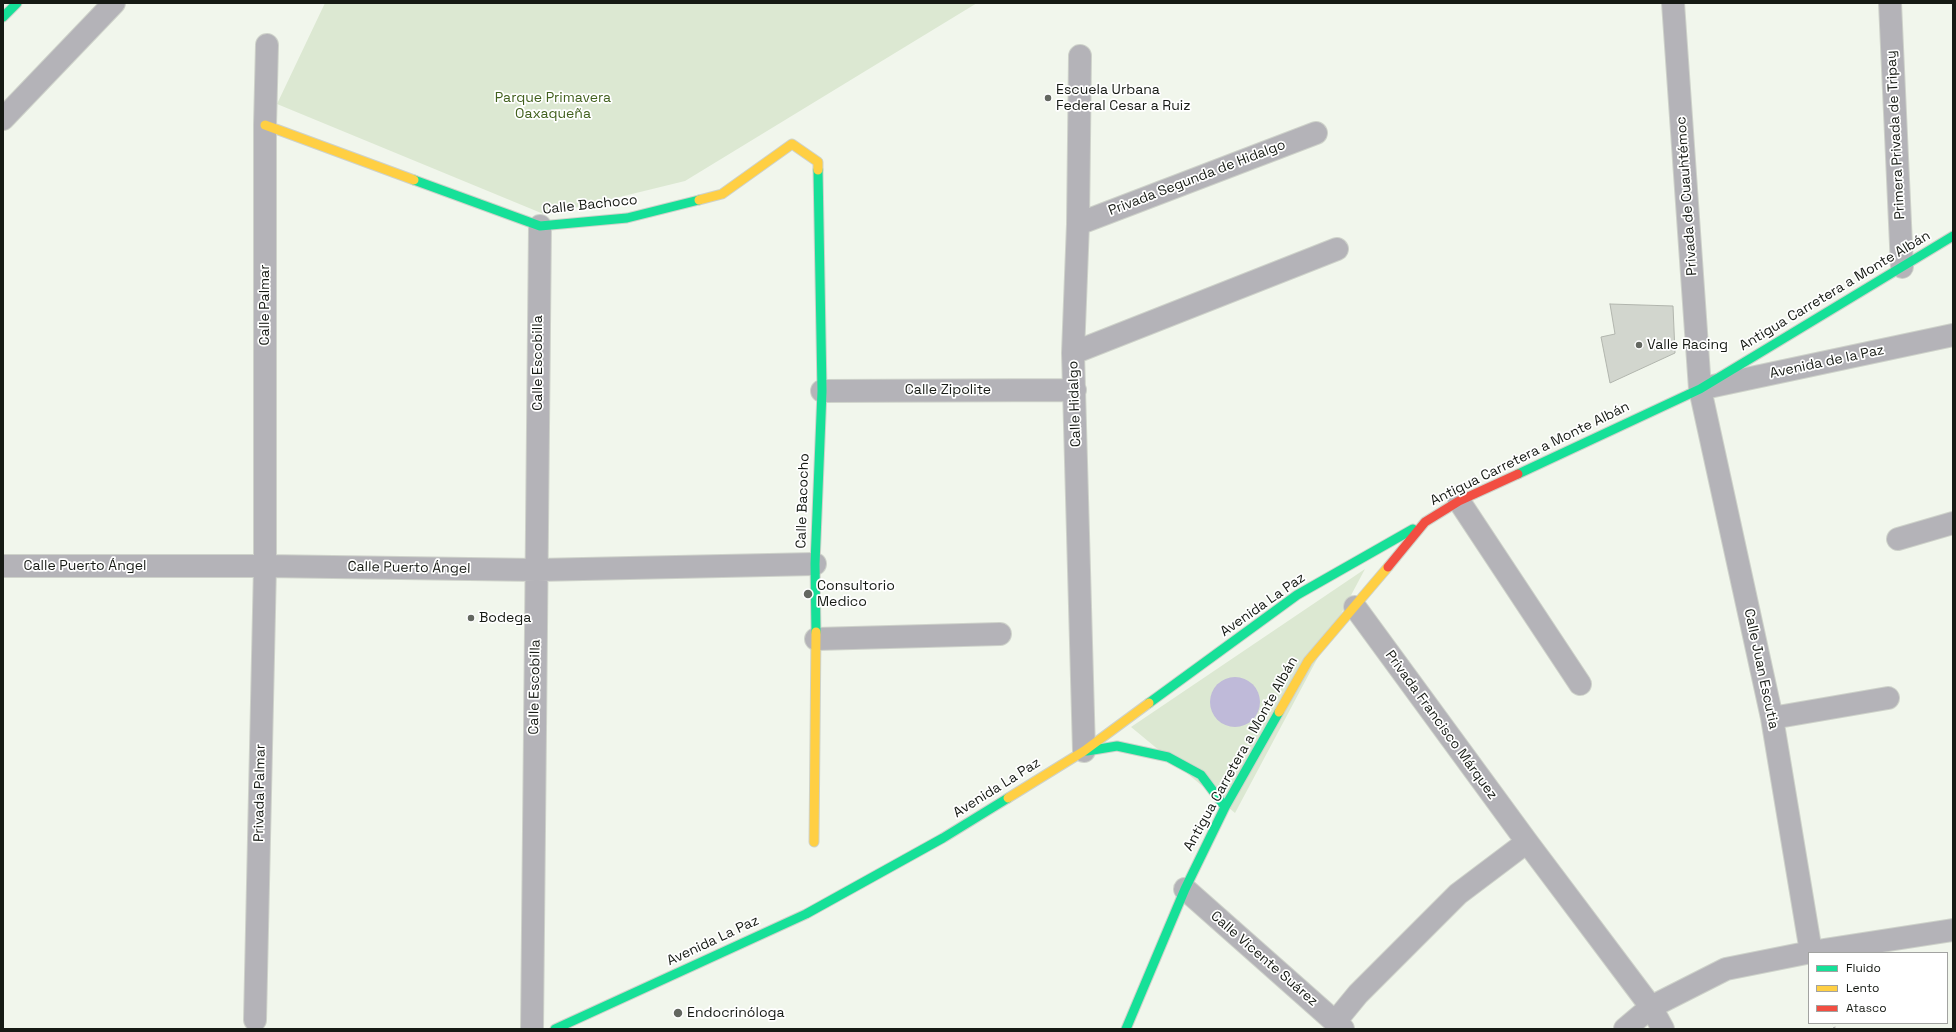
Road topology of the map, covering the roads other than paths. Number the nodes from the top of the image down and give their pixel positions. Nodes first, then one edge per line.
1 (17, 3) edge
2 (114, 3) edge
3 (1673, 3) edge
4 (1890, 3) edge
5 (3, 17) edge
6 (267, 45) dead end
7 (1080, 56) dead end
8 (3, 119) edge
9 (265, 125) junction
10 (1316, 133) dead end
11 (818, 162) joint
12 (1078, 224) junction
13 (540, 226) junction
14 (1953, 236) edge
15 (1337, 249) dead end
16 (1902, 267) junction
17 (1953, 335) edge
18 (1073, 353) junction
19 (1700, 388) junction
20 (1074, 390) junction
21 (822, 391) junction
22 (1459, 501) junction
23 (1425, 522) junction
24 (1953, 523) edge
25 (1898, 539) dead end
26 (815, 564) junction
27 (3, 566) edge
28 (265, 566) junction
29 (537, 570) junction
30 (1355, 607) junction
31 (1000, 634) dead end
32 (816, 639) junction
33 (1580, 684) dead end
34 (1888, 698) dead end
35 (1772, 718) junction
36 (1084, 751) junction
37 (1225, 807) junction
38 (814, 842) dead end
39 (1526, 842) junction
40 (1185, 889) junction
41 (1953, 930) edge
42 (1811, 952) joint
43 (1808, 953) edge
44 (1651, 1007) junction
45 (255, 1020) dead end
46 (1339, 1025) edge
47 (532, 1029) edge
48 (555, 1029) edge
49 (1126, 1029) edge
50 (1625, 1029) edge
51 (1663, 1029) edge

1 - 5 street
2 - 8 street
3 - 19 street, Privada de Cuauhtémoc
4 - 16 street, Primera Privada de Tripay
6 - 9 street, Calle Palmar
7 - 12 street, Calle Hidalgo
9 - 13 street, Calle Bachoco
9 - 28 street, Calle Palmar
10 - 12 street, Privada Segunda de Hidalgo
11 - 13 street, Calle Bachoco
11 - 21 street, Calle Bacocho
12 - 18 street, Calle Hidalgo
13 - 29 street, Calle Escobilla
14 - 16 street, Antigua Carretera a Monte Albán
15 - 18 street
16 - 19 street, Antigua Carretera a Monte Albán
17 - 19 street, Avenida de la Paz
18 - 20 street, Calle Hidalgo
19 - 22 street, Antigua Carretera a Monte Albán
19 - 35 street, Calle Juan Escutia
20 - 21 street, Calle Zipolite
20 - 36 street, Calle Hidalgo
21 - 26 street, Calle Bacocho
22 - 23 street, Antigua Carretera a Monte Albán
22 - 33 street
23 - 30 street, Antigua Carretera a Monte Albán
23 - 36 street, Avenida La Paz
24 - 25 street
26 - 29 street, Calle Puerto Ángel
26 - 32 street, Calle Bacocho
27 - 28 street, Calle Puerto Ángel
28 - 29 street, Calle Puerto Ángel
28 - 45 street, Privada Palmar
29 - 47 street, Calle Escobilla
30 - 37 street, Antigua Carretera a Monte Albán
30 - 39 street, Privada Francisco Márquez
31 - 32 street
32 - 38 street, Calle Bacocho
34 - 35 street
35 - 42 street, Calle Juan Escutia
36 - 37 street
36 - 48 street, Avenida La Paz
37 - 40 street, Antigua Carretera a Monte Albán
39 - 44 street, Privada Francisco Márquez
39 - 46 street
40 - 46 street, Calle Vicente Suárez
40 - 49 street, Antigua Carretera a Monte Albán
41 - 42 street
43 - 44 street
44 - 50 street
44 - 51 street, Privada Francisco Márquez

